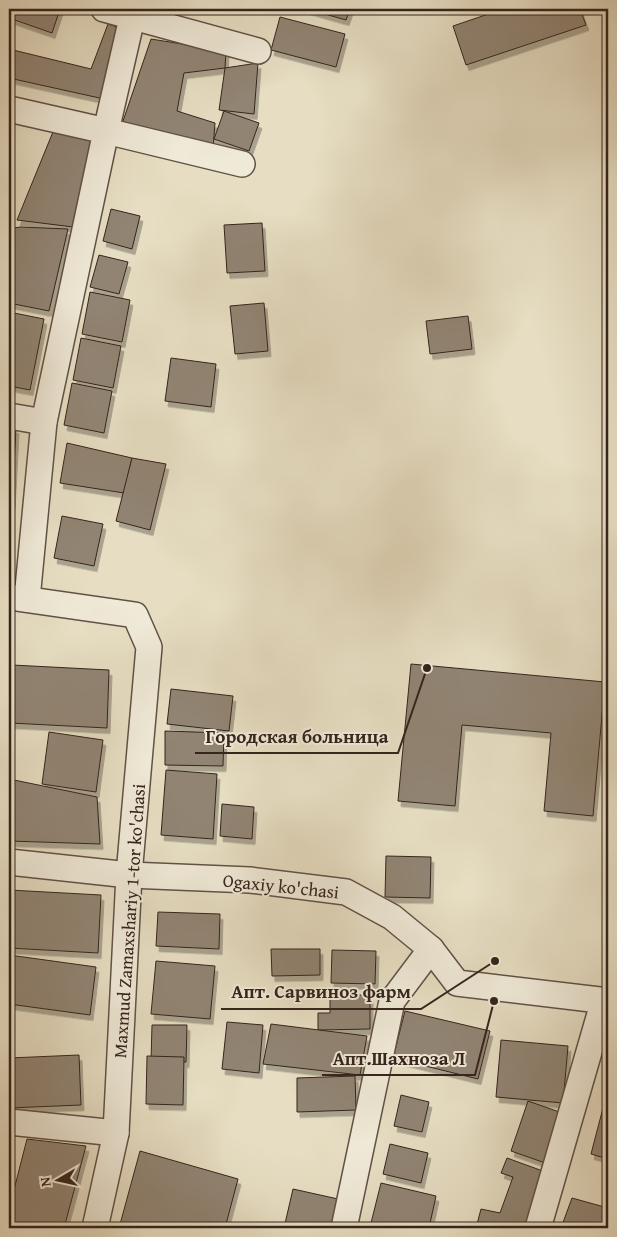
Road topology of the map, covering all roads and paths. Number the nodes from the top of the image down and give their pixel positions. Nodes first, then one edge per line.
1 (104, 9) edge
2 (132, 18) junction
3 (258, 51) dead end
4 (9, 109) edge
5 (106, 131) junction
6 (242, 164) dead end
7 (9, 416) edge
8 (44, 422) junction
9 (18, 598) edge
10 (9, 862) edge
11 (129, 875) junction
12 (431, 949) junction
13 (606, 1001) edge
14 (9, 1122) edge
15 (116, 1133) junction
16 (96, 1228) edge
17 (344, 1228) edge
18 (538, 1228) edge

1 - 2 street
2 - 3 street
2 - 5 street
4 - 5 street
5 - 6 street
5 - 8 street
7 - 8 street
8 - 9 street
9 - 11 street, Maxmud Zamaxshariy 1-tor ko'chasi
10 - 11 street, Ogaxiy ko'chasi
11 - 12 street, Ogaxiy ko'chasi
11 - 15 street, Maxmud Zamaxshariy 1-tor ko'chasi
12 - 13 street, Ogaxiy ko'chasi
12 - 17 street
13 - 18 street
14 - 15 street
15 - 16 street, Maxmud Zamaxshariy 1-tor ko'chasi

